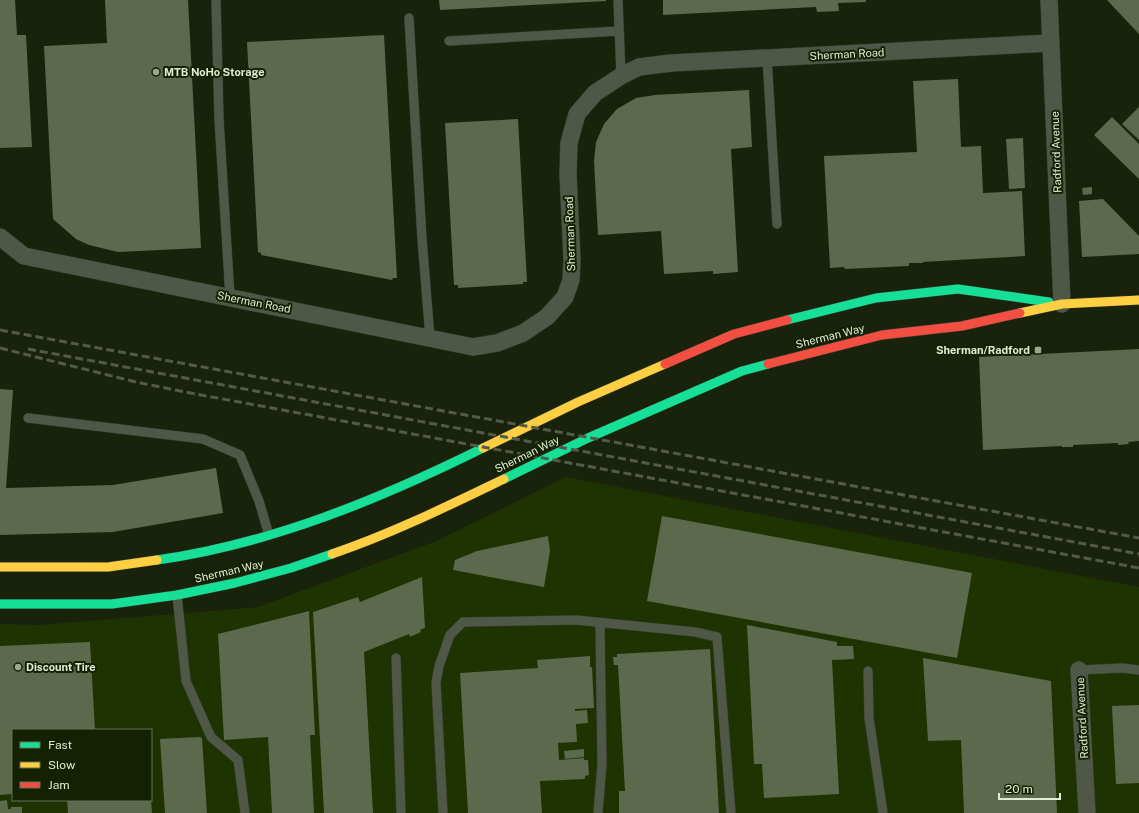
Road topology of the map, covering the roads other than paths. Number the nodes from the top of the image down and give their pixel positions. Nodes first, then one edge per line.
1 (216, 0) edge
2 (618, 0) edge
3 (1048, 0) edge
4 (409, 18) dead end
5 (619, 31) junction
6 (449, 42) dead end
7 (1051, 43) junction
8 (767, 58) junction
9 (621, 76) junction
10 (777, 224) dead end
11 (0, 238) edge
12 (230, 297) junction
13 (1139, 300) edge
14 (1062, 304) junction
15 (430, 338) junction
16 (28, 418) dead end
17 (269, 535) junction
18 (0, 567) edge
19 (177, 595) junction
20 (0, 604) edge
21 (600, 623) junction
22 (396, 658) dead end
23 (1079, 670) joint
24 (1139, 670) edge
25 (868, 671) dead end
26 (245, 813) edge
27 (401, 813) edge
28 (443, 813) edge
29 (598, 813) edge
30 (731, 813) edge
31 (883, 813) edge
32 (1087, 813) edge

1 - 12 lane
2 - 5 lane
3 - 7 street, Radford Avenue
4 - 15 lane
5 - 6 lane
5 - 9 lane
7 - 8 street, Sherman Road
7 - 14 street, Radford Avenue
8 - 9 street, Sherman Road
8 - 10 lane
9 - 15 street, Sherman Road
11 - 12 street, Sherman Road
12 - 15 street, Sherman Road
13 - 14 main road, Sherman Way
14 - 17 main road, Sherman Way
14 - 19 main road, Sherman Way
16 - 17 lane
17 - 18 main road, Sherman Way
19 - 20 main road, Sherman Way
19 - 26 lane
21 - 28 lane
21 - 29 lane
21 - 30 lane
22 - 27 lane
23 - 24 lane
23 - 32 street, Radford Avenue
25 - 31 lane

